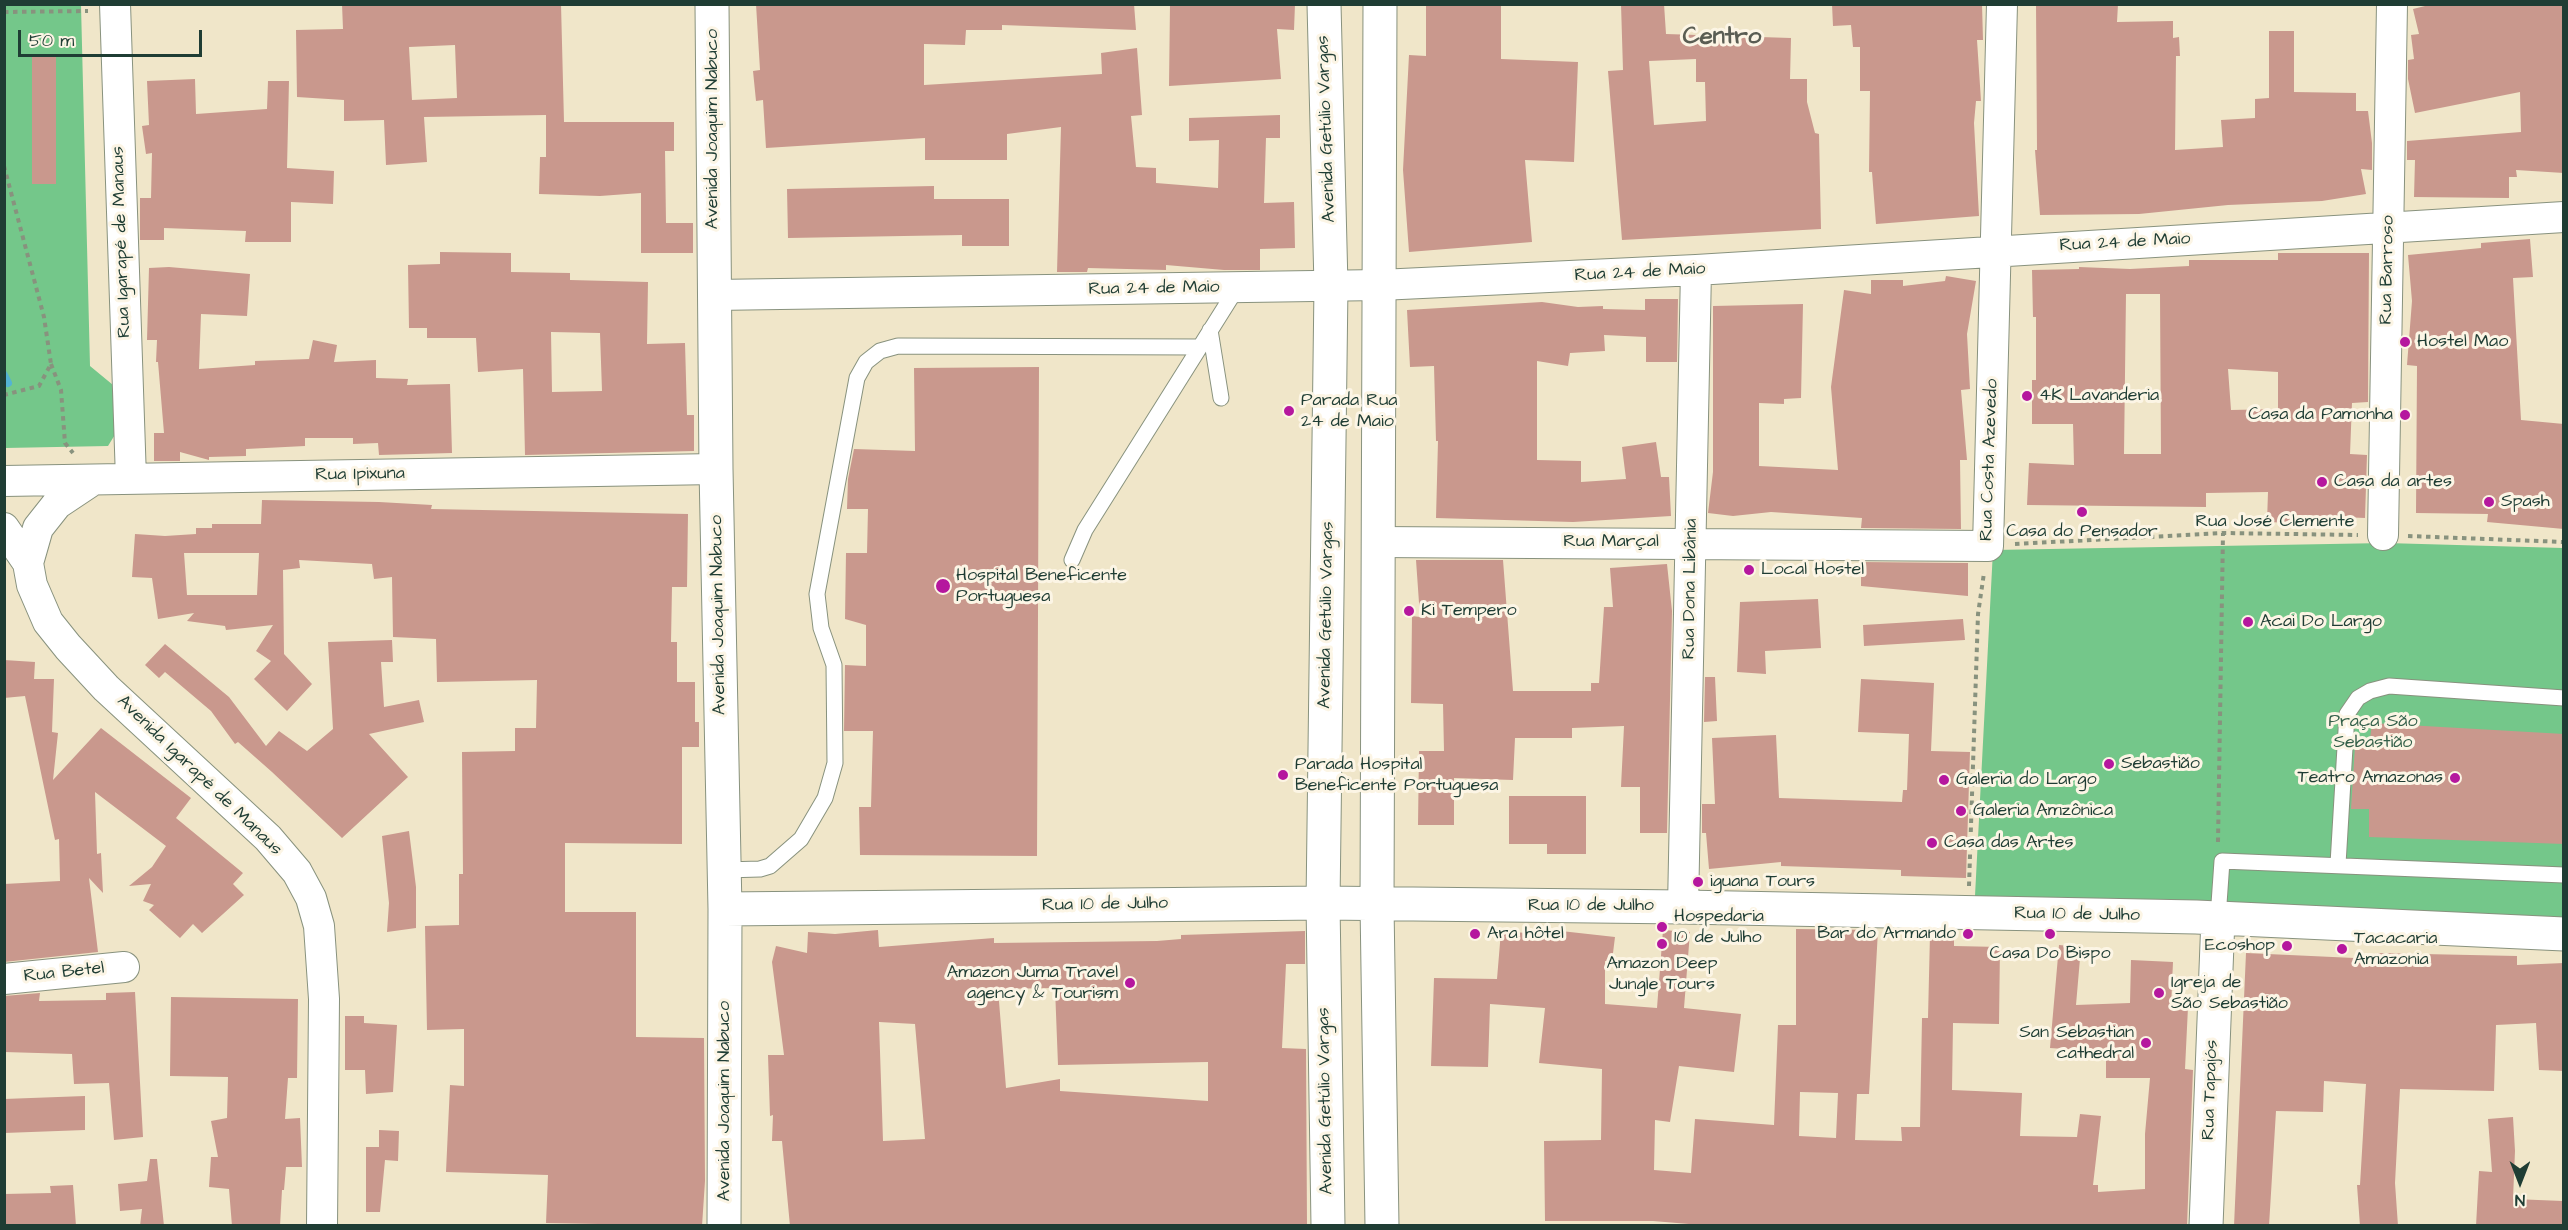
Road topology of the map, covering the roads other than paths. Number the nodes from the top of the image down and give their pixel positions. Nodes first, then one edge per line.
1 (115, 4) edge
2 (712, 4) edge
3 (1324, 4) edge
4 (1380, 4) edge
5 (2002, 4) edge
6 (2392, 4) edge
7 (2564, 217) edge
8 (2389, 228) junction
9 (1997, 250) junction
10 (1696, 270) junction
11 (1380, 285) junction
12 (1331, 286) junction
13 (1237, 288) junction
14 (714, 295) junction
15 (1210, 330) junction
16 (1200, 347) junction
17 (1221, 398) dead end
18 (716, 469) junction
19 (130, 479) junction
20 (93, 480) junction
21 (4, 481) edge
22 (4, 528) edge
23 (2384, 535) road end
24 (1378, 542) junction
25 (1692, 542) junction
26 (1988, 546) joint
27 (1072, 560) dead end
28 (28, 563) junction
29 (2564, 698) edge
30 (2338, 864) junction
31 (725, 870) junction
32 (2564, 874) edge
33 (1323, 903) junction
34 (1377, 905) junction
35 (1683, 907) junction
36 (725, 909) junction
37 (2218, 918) junction
38 (2564, 934) edge
39 (124, 967) dead end
40 (4, 980) edge
41 (322, 1226) edge
42 (724, 1226) edge
43 (1328, 1226) edge
44 (1382, 1226) edge
45 (2206, 1226) edge

1 - 19 street, Rua Igarapé de Manaus
2 - 14 main road, Avenida Joaquim Nabuco
3 - 12 main road, Avenida Getúlio Vargas
4 - 11 main road
5 - 9 street, Rua Costa Azevedo
6 - 8 street, Rua Barroso
7 - 8 street, Rua 24 de Maio
8 - 9 street, Rua 24 de Maio
8 - 23 street, Rua Barroso
9 - 10 street, Rua 24 de Maio
9 - 26 street, Rua Costa Azevedo
10 - 11 street, Rua 24 de Maio
10 - 25 street, Rua Dona Libânia
11 - 12 street, Rua 24 de Maio
11 - 24 main road
12 - 13 street, Rua 24 de Maio
12 - 33 main road, Avenida Getúlio Vargas
13 - 14 street, Rua 24 de Maio
13 - 15 lane
14 - 18 main road, Avenida Joaquim Nabuco
15 - 16 lane
15 - 17 lane
16 - 27 lane
16 - 31 lane
18 - 19 street, Rua Ipixuna
18 - 31 main road, Avenida Joaquim Nabuco
19 - 20 street, Rua Ipixuna
20 - 21 street, Rua Ipixuna
20 - 28 street
22 - 28 street, Avenida Igarapé de Manaus
24 - 25 street, Rua Marçal
24 - 34 main road
25 - 26 street, Rua Marçal
25 - 35 street, Rua Dona Libânia
28 - 41 street, Avenida Igarapé de Manaus
29 - 30 lane
30 - 32 lane
30 - 37 lane
31 - 36 main road, Avenida Joaquim Nabuco
33 - 34 main road, Rua 10 de Julho
33 - 36 main road, Rua 10 de Julho
33 - 43 main road, Avenida Getúlio Vargas
34 - 35 main road, Rua 10 de Julho
34 - 44 main road
35 - 37 main road, Rua 10 de Julho
36 - 42 main road, Avenida Joaquim Nabuco
37 - 38 main road, Rua 10 de Julho
37 - 45 main road, Rua Tapajós
39 - 40 street, Rua Betel

